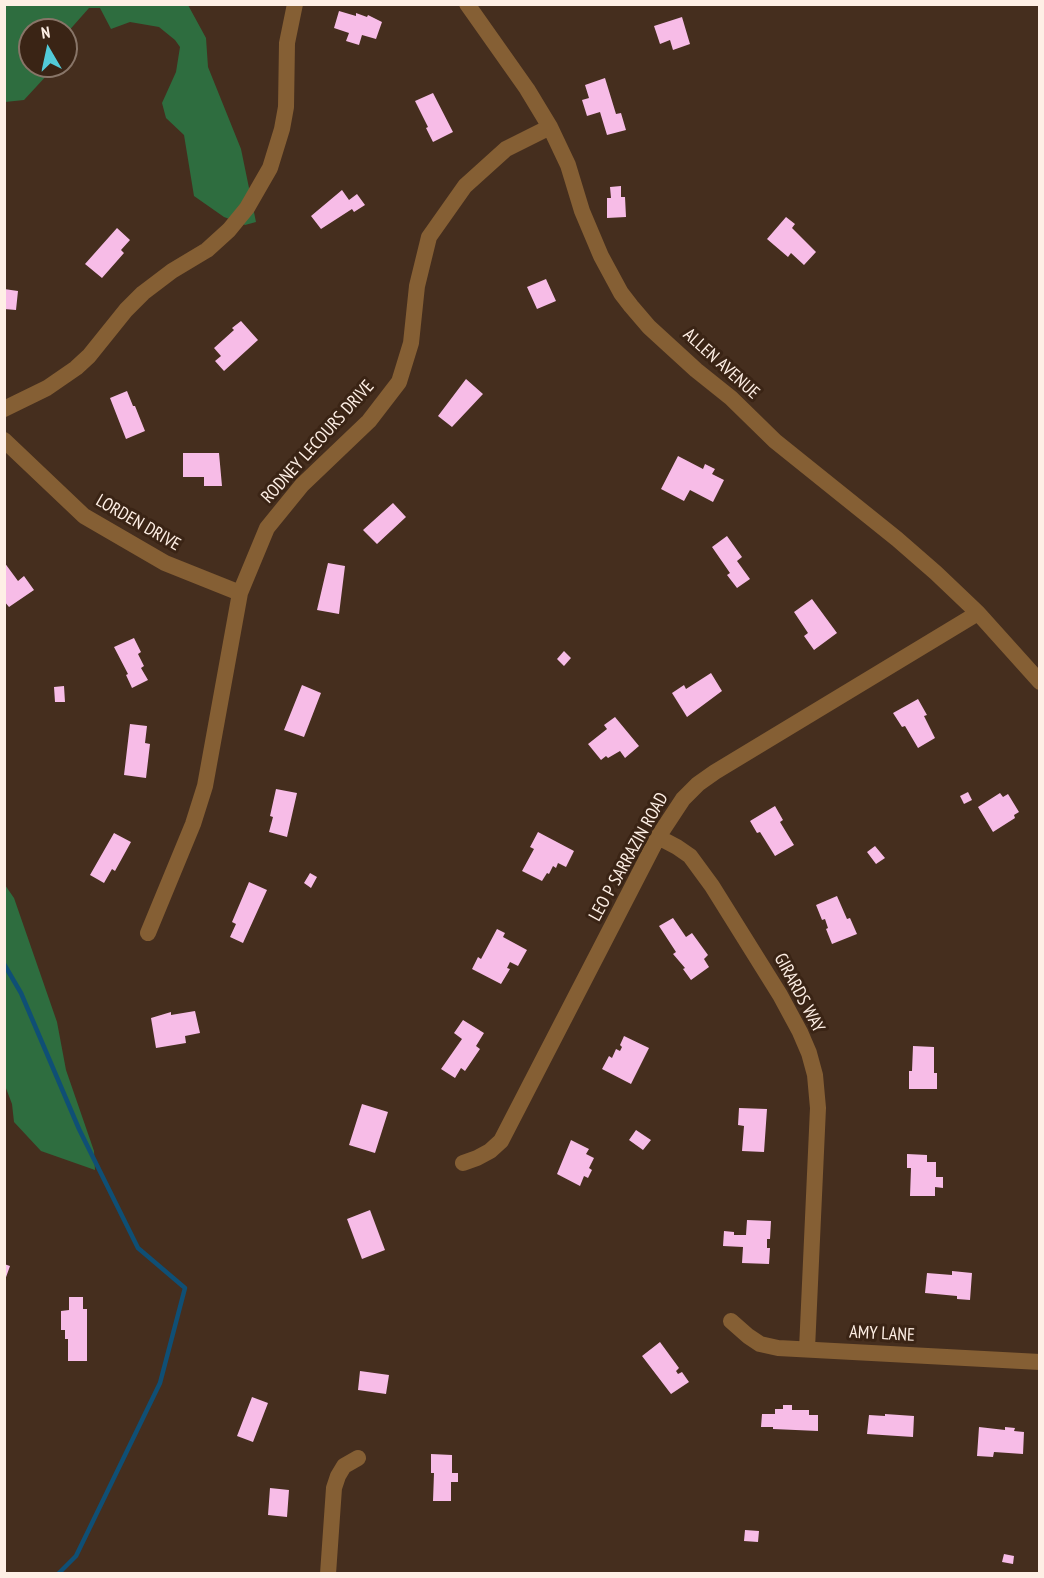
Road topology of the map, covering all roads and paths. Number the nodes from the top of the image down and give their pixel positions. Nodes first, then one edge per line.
1 (295, 4) edge
2 (467, 4) edge
3 (550, 128) junction
4 (4, 409) edge
5 (4, 440) edge
6 (240, 593) junction
7 (978, 613) junction
8 (1040, 682) edge
9 (658, 837) junction
10 (148, 933) dead end
11 (463, 1163) dead end
12 (731, 1321) dead end
13 (807, 1349) junction
14 (1040, 1362) edge
15 (358, 1458) dead end
16 (327, 1574) edge

1 - 4 street
2 - 3 street, ALLEN AVENUE
3 - 6 street, RODNEY LECOURS DRIVE
3 - 7 street, ALLEN AVENUE
5 - 6 street, LORDEN DRIVE
6 - 10 street, RODNEY LECOURS DRIVE
7 - 8 street, ALLEN AVENUE
7 - 9 street, LEO P SARRAZIN ROAD
9 - 11 street, LEO P SARRAZIN ROAD
9 - 13 street, GIRARDS WAY
12 - 13 street, AMY LANE
13 - 14 street, AMY LANE
15 - 16 street

